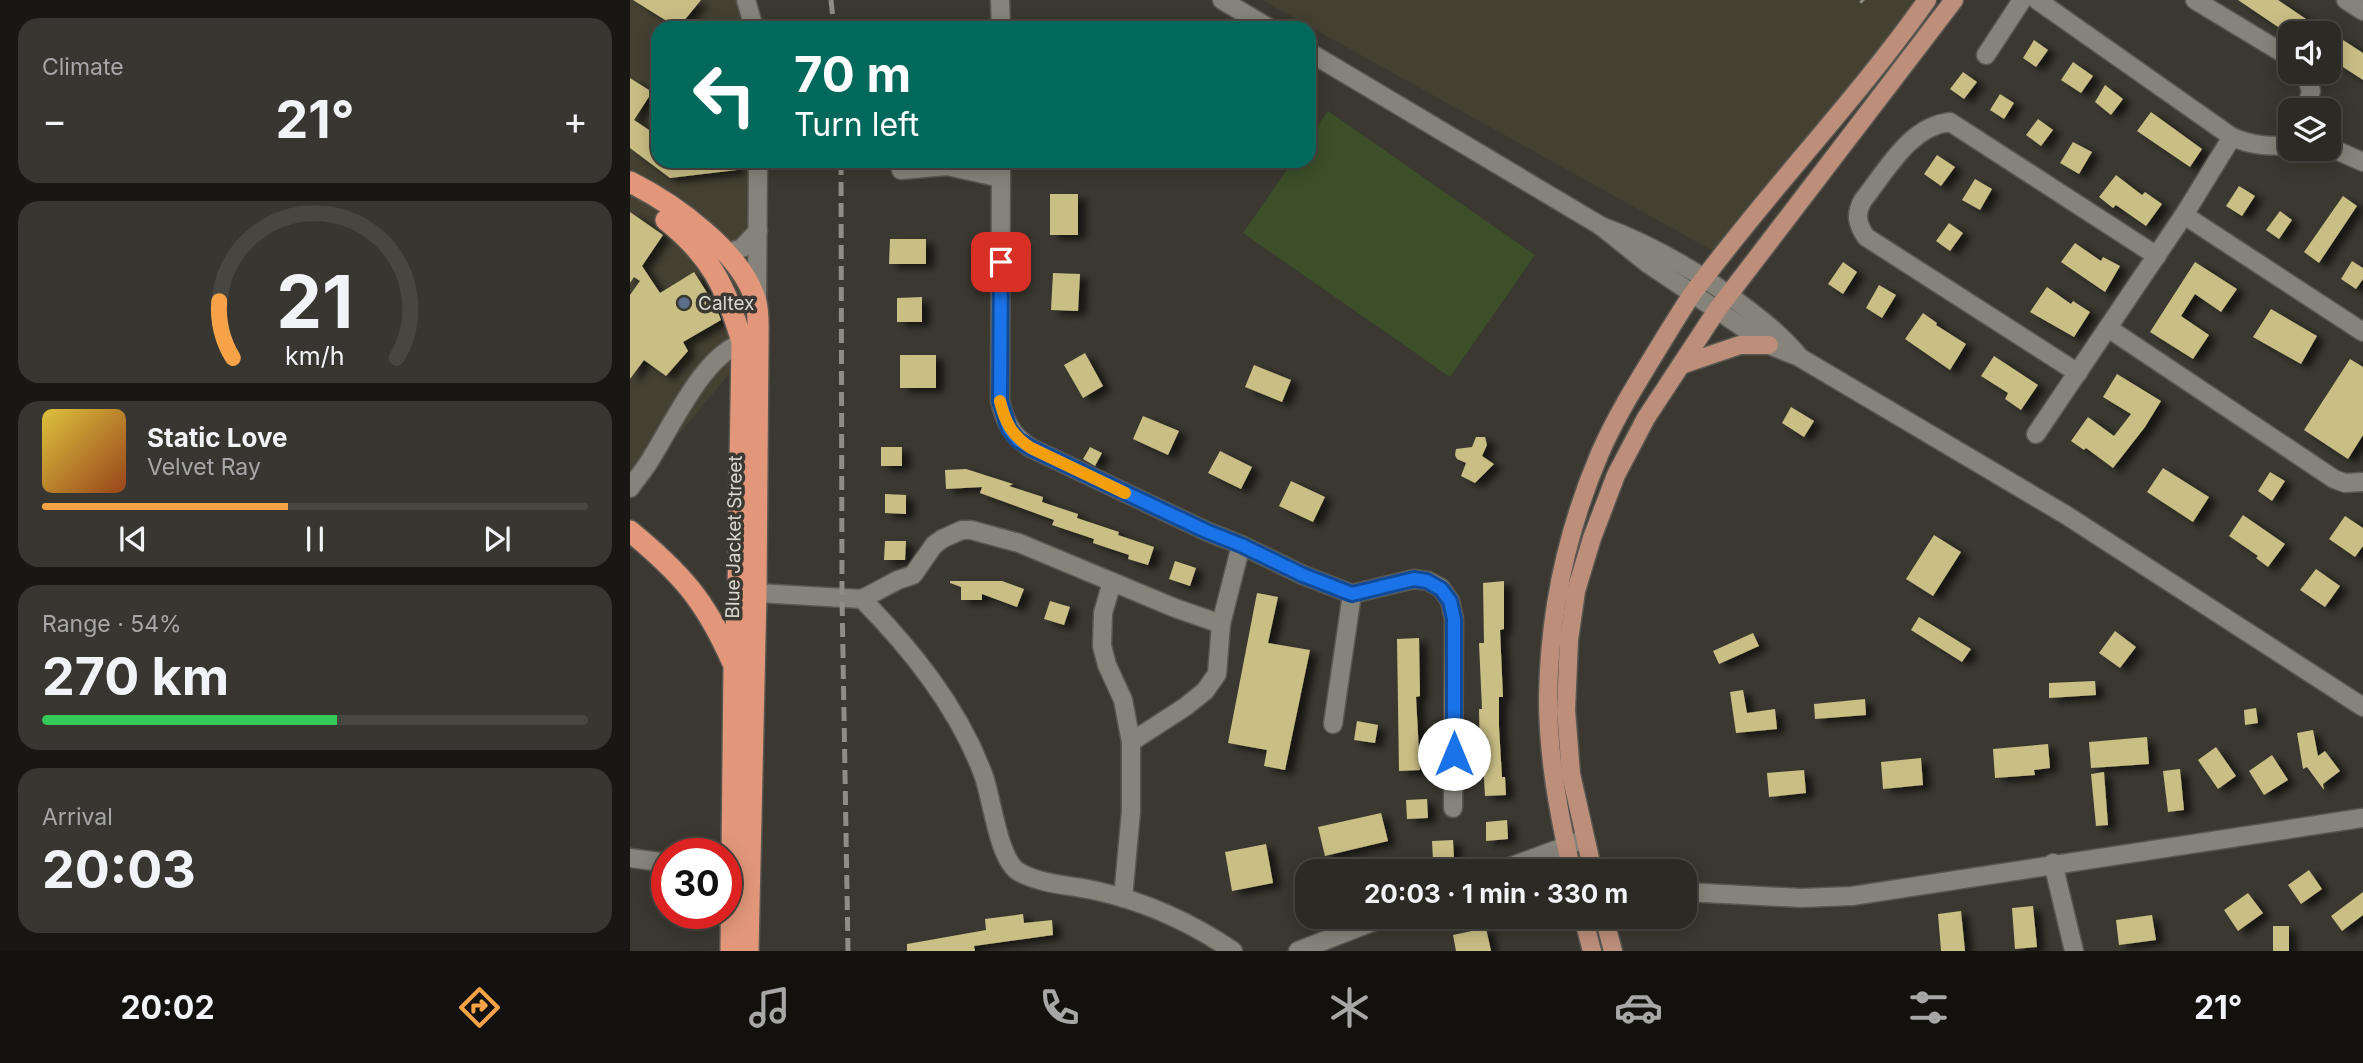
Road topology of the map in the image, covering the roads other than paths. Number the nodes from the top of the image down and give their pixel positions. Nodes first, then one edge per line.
1 (746, 0) edge
2 (1000, 0) edge
3 (1222, 0) edge
4 (1927, 0) edge
5 (1954, 0) edge
6 (2022, 0) edge
7 (2037, 0) edge
8 (2195, 0) edge
9 (2346, 0) edge
10 (2363, 11) edge
11 (752, 21) edge
12 (1000, 21) edge
13 (1257, 21) edge
14 (2278, 50) edge
15 (1986, 55) dead end
16 (1316, 56) edge
17 (2232, 137) junction
18 (2278, 146) edge
19 (2341, 153) edge
20 (2363, 162) edge
21 (758, 168) edge
22 (924, 168) edge
23 (974, 168) edge
24 (901, 170) dead end
25 (1001, 170) edge
26 (630, 182) edge
27 (630, 189) edge
28 (2184, 215) junction
29 (1601, 226) junction
30 (758, 231) junction
31 (727, 253) junction
32 (2157, 256) junction
33 (1705, 278) junction
34 (1692, 295) junction
35 (1730, 295) junction
36 (757, 303) junction
37 (1717, 310) junction
38 (2108, 328) junction
39 (2363, 332) edge
40 (750, 341) junction
41 (1769, 345) junction
42 (1799, 357) junction
43 (1681, 365) junction
44 (2078, 373) junction
45 (2036, 434) dead end
46 (2363, 482) edge
47 (630, 488) edge
48 (630, 531) edge
49 (1241, 545) junction
50 (1112, 582) junction
51 (756, 593) junction
52 (1352, 594) junction
53 (862, 599) junction
54 (1221, 624) junction
55 (734, 666) junction
56 (2363, 707) edge
57 (1333, 724) dead end
58 (1131, 742) junction
59 (1453, 808) dead end
60 (2362, 818) edge
61 (735, 838) edge
62 (738, 838) edge
63 (1585, 839) junction
64 (1566, 845) junction
65 (630, 858) edge
66 (1530, 859) edge
67 (1569, 859) edge
68 (1590, 859) edge
69 (651, 861) edge
70 (2053, 863) junction
71 (1697, 893) edge
72 (1123, 898) junction
73 (742, 917) edge
74 (732, 929) edge
75 (1354, 929) edge
76 (1586, 929) edge
77 (1607, 929) edge
78 (731, 951) edge
79 (748, 951) edge
80 (1233, 951) edge
81 (1298, 951) edge
82 (1592, 951) edge
83 (1613, 951) edge
84 (2074, 951) edge

1 - 11 street
2 - 12 street
3 - 13 street
4 - 33 main road
5 - 35 main road
6 - 15 street
7 - 17 street
8 - 14 street
9 - 10 street
16 - 29 street
17 - 18 street
17 - 28 street
19 - 20 street
21 - 30 street
22 - 24 street
23 - 25 street
25 - 49 street
26 - 31 highway, Blue Jacket Street
27 - 40 highway, Blue Jacket Street
28 - 32 street
28 - 39 street
29 - 33 street
29 - 34 street
30 - 31 street
30 - 36 street
31 - 36 highway, Blue Jacket Street
32 - 38 street
32 - 44 street
33 - 34 main road
33 - 35 street
34 - 37 street
34 - 64 main road
35 - 37 main road
35 - 42 street
36 - 40 highway, Blue Jacket Street
37 - 41 street
37 - 43 main road
38 - 44 street
38 - 46 street
40 - 47 street
40 - 51 highway, Blue Jacket Street
40 - 55 highway, Blue Jacket Street
41 - 42 street
41 - 43 main road
42 - 56 street
43 - 63 main road
44 - 45 street
48 - 55 highway
49 - 52 street
49 - 54 street
50 - 53 street
50 - 54 street
50 - 58 street
51 - 53 street
51 - 62 highway, Blue Jacket Street
52 - 57 street
52 - 59 street
53 - 72 street
54 - 58 street
55 - 61 highway, Blue Jacket Street
58 - 72 street
60 - 70 street
63 - 64 street
63 - 68 main road
64 - 66 street
64 - 67 main road
65 - 69 street
70 - 71 street
70 - 84 street
72 - 80 street
73 - 79 highway, Blue Jacket Street
74 - 78 highway, Blue Jacket Street
75 - 81 street
76 - 82 main road
77 - 83 main road

